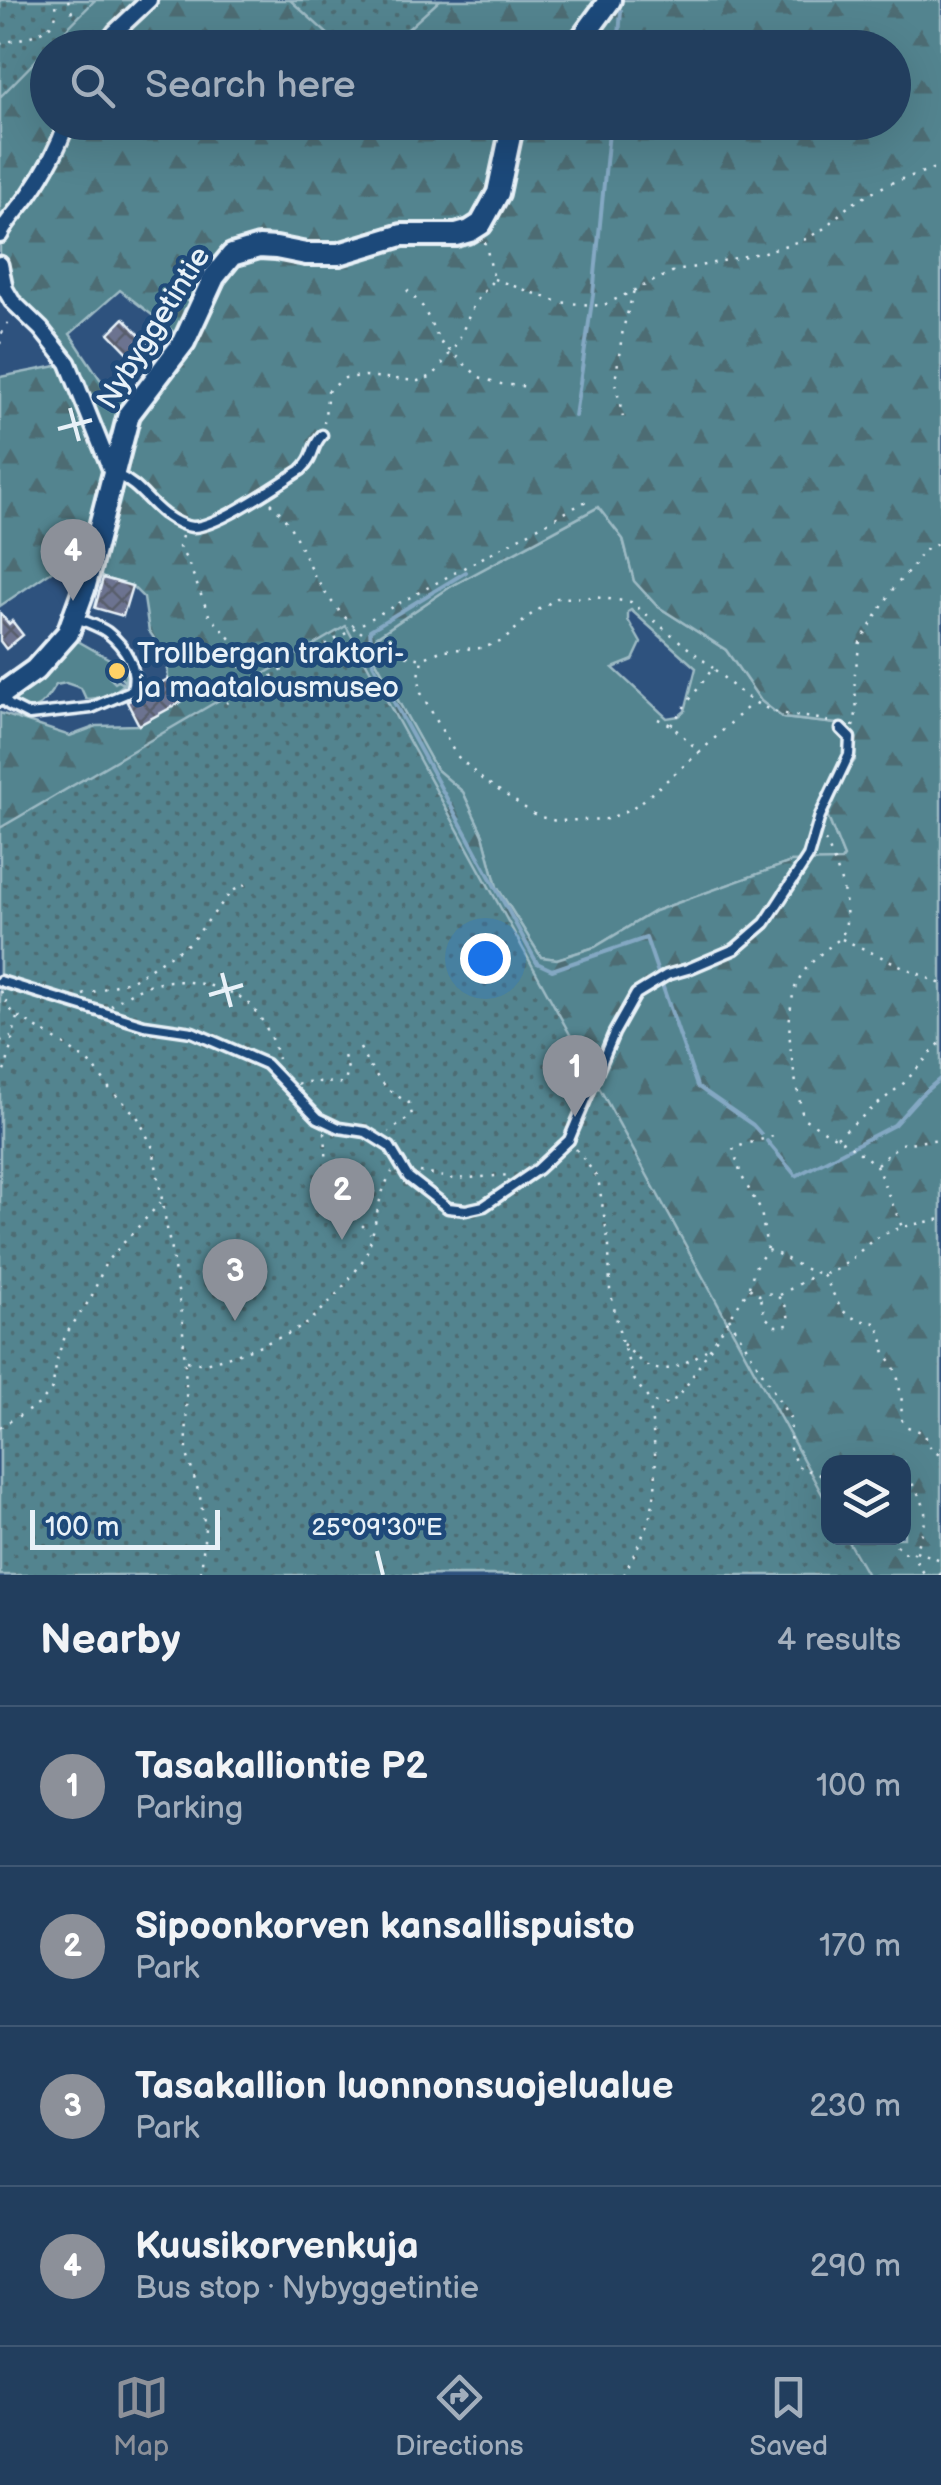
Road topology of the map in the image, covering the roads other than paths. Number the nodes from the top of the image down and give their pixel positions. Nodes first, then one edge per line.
1 (149, 0) edge
2 (610, 0) edge
3 (117, 30) edge
4 (588, 30) edge
5 (62, 140) edge
6 (509, 140) edge
7 (0, 235) edge
8 (0, 264) edge
9 (322, 434) road end
10 (112, 473) junction
11 (75, 617) junction
12 (0, 695) edge
13 (841, 729) road end
14 (0, 981) edge

1 - 3 street
2 - 4 street
5 - 7 street
6 - 10 street, Nybyggetintie
8 - 10 street
9 - 10 lane
10 - 11 street, Nybyggetintie
11 - 12 street, Nybyggetintie
11 - 12 lane
13 - 14 lane

